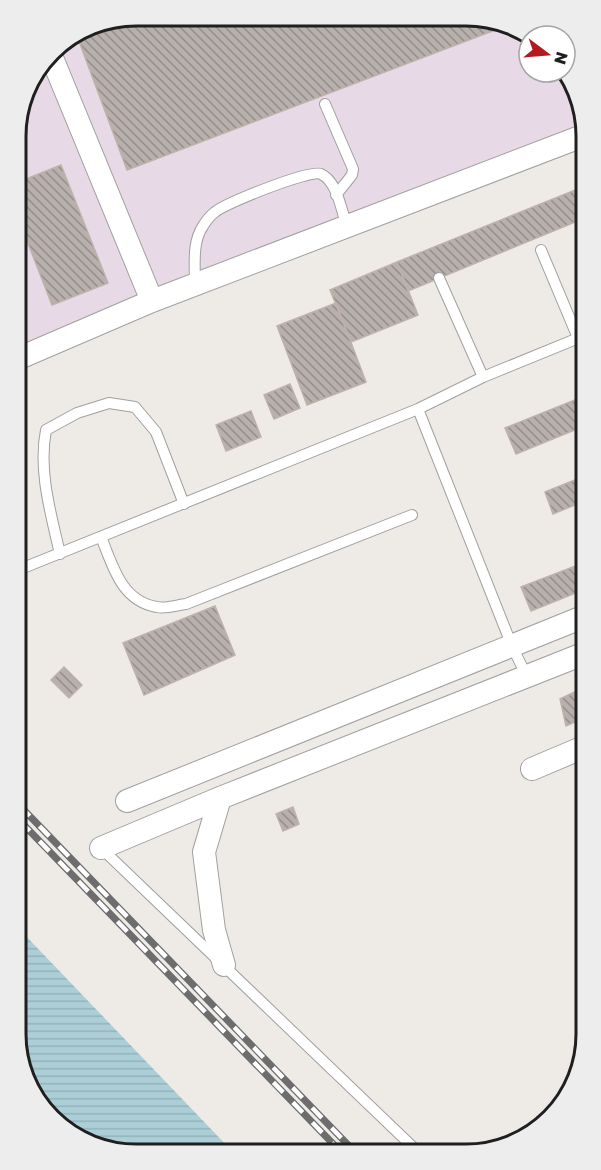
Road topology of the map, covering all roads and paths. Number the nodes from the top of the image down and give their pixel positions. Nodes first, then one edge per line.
1 (54, 62) edge
2 (325, 104) dead end
3 (576, 139) edge
4 (336, 195) junction
5 (347, 226) junction
6 (541, 249) dead end
7 (439, 278) dead end
8 (195, 284) junction
9 (152, 301) junction
10 (576, 327) edge
11 (576, 339) edge
12 (26, 355) edge
13 (483, 377) junction
14 (418, 409) junction
15 (184, 504) junction
16 (412, 514) dead end
17 (101, 537) junction
18 (60, 554) junction
19 (26, 567) edge
20 (575, 620) edge
21 (512, 646) junction
22 (575, 657) edge
23 (527, 677) junction
24 (575, 751) edge
25 (532, 768) dead end
26 (220, 798) junction
27 (127, 801) dead end
28 (101, 848) joint
29 (224, 965) junction
30 (410, 1144) edge

1 - 9 street
2 - 4 lane
3 - 5 street
4 - 5 lane
4 - 8 lane
5 - 8 street
6 - 10 lane
7 - 13 lane
8 - 9 street
9 - 12 street
11 - 13 lane
13 - 14 lane
14 - 15 lane
14 - 21 lane
15 - 17 lane
15 - 18 lane
16 - 17 lane
17 - 18 lane
18 - 19 lane
20 - 21 street
21 - 23 lane
21 - 27 street
22 - 23 street
23 - 26 street
24 - 25 street
26 - 28 street
26 - 29 street
28 - 29 lane
29 - 30 lane

